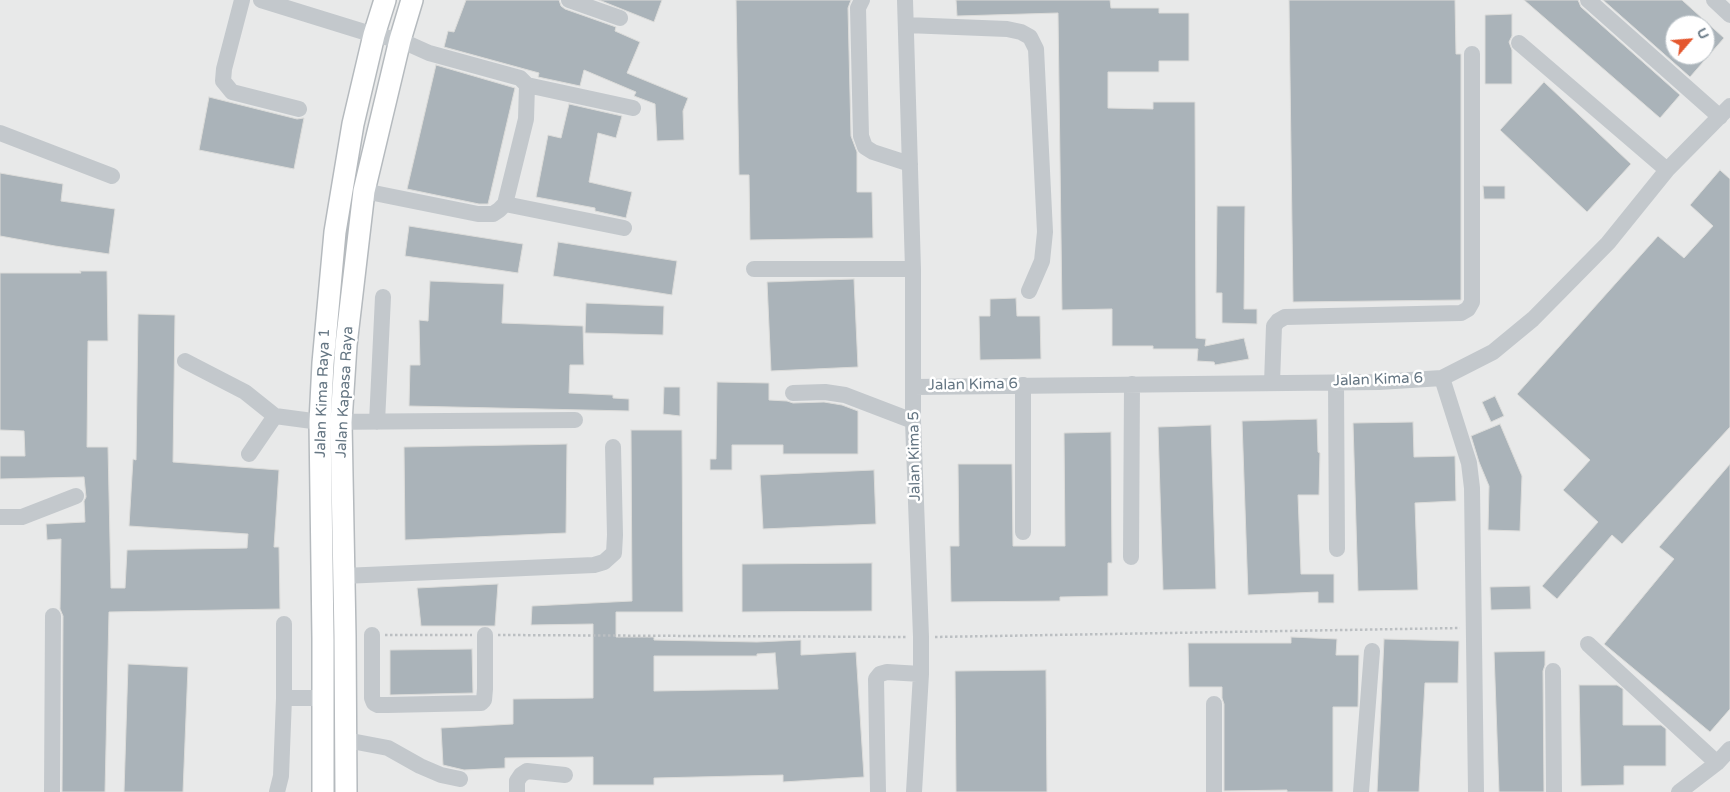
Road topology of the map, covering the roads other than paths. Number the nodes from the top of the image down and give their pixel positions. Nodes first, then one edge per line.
1 (242, 0) edge
2 (261, 0) edge
3 (385, 0) edge
4 (412, 0) edge
5 (569, 0) edge
6 (862, 0) edge
7 (905, 0) edge
8 (1588, 0) edge
9 (1714, 0) edge
10 (1730, 15) edge
11 (620, 18) dead end
12 (906, 25) junction
13 (374, 35) junction
14 (400, 40) junction
15 (1519, 43) dead end
16 (1472, 54) dead end
17 (527, 85) junction
18 (632, 108) dead end
19 (299, 109) dead end
20 (1725, 112) edge
21 (0, 133) edge
22 (910, 164) junction
23 (1667, 170) junction
24 (112, 176) dead end
25 (364, 191) junction
26 (505, 204) junction
27 (624, 228) dead end
28 (754, 269) dead end
29 (913, 269) junction
30 (1029, 291) dead end
31 (383, 297) dead end
32 (185, 360) dead end
33 (1442, 378) junction
34 (1336, 382) junction
35 (1272, 383) junction
36 (1023, 384) junction
37 (1132, 384) junction
38 (914, 387) junction
39 (793, 393) dead end
40 (275, 416) junction
41 (575, 420) dead end
42 (914, 421) junction
43 (330, 422) junction
44 (377, 422) junction
45 (613, 447) dead end
46 (249, 454) dead end
47 (76, 496) dead end
48 (0, 517) edge
49 (1022, 532) dead end
50 (1337, 549) dead end
51 (1131, 556) dead end
52 (343, 576) junction
53 (53, 616) dead end
54 (284, 624) dead end
55 (485, 635) dead end
56 (372, 636) dead end
57 (1588, 644) dead end
58 (1372, 651) dead end
59 (1553, 671) dead end
60 (921, 674) junction
61 (284, 698) junction
62 (322, 698) junction
63 (1214, 704) dead end
64 (346, 740) junction
65 (1730, 749) edge
66 (1717, 763) junction
67 (565, 776) dead end
68 (460, 779) dead end
69 (52, 792) edge
70 (277, 792) edge
71 (323, 792) edge
72 (346, 792) edge
73 (517, 792) edge
74 (878, 792) edge
75 (914, 792) edge
76 (1214, 792) edge
77 (1361, 792) edge
78 (1476, 792) edge
79 (1554, 792) edge
80 (1680, 792) edge

1 - 19 street
2 - 13 street
3 - 13 main road, Jalan Kima Raya 1
4 - 14 main road, Jalan Kapasa Raya
5 - 11 street
6 - 22 street
7 - 12 street, Jalan Kima 5
8 - 20 street
9 - 10 street
12 - 22 street, Jalan Kima 5
12 - 30 street
13 - 14 street
13 - 43 main road, Jalan Kima Raya 1
14 - 17 street
14 - 25 main road, Jalan Kapasa Raya
15 - 23 street
16 - 35 street
17 - 18 street
17 - 26 street
20 - 23 street, Jalan Kima 6
21 - 24 street
22 - 29 street, Jalan Kima 5
23 - 33 street, Jalan Kima 6
25 - 26 street
25 - 43 main road, Jalan Kapasa Raya
26 - 27 street
28 - 29 street
29 - 38 street, Jalan Kima 5
31 - 44 street
32 - 40 street
33 - 34 street, Jalan Kima 6
33 - 78 street
34 - 35 street, Jalan Kima 6
34 - 50 street
35 - 37 street, Jalan Kima 6
36 - 37 street, Jalan Kima 6
36 - 38 street, Jalan Kima 6
36 - 49 street
37 - 51 street
38 - 42 street, Jalan Kima 5
39 - 42 street
40 - 43 street
40 - 46 street
41 - 44 street
42 - 60 street, Jalan Kima 5
43 - 44 street
43 - 52 main road, Jalan Kapasa Raya
43 - 62 main road, Jalan Kima Raya 1
45 - 52 street
47 - 48 street
52 - 64 main road, Jalan Kapasa Raya
53 - 69 street
54 - 61 street
55 - 56 street
57 - 66 street
58 - 77 street
59 - 79 street
60 - 74 street
60 - 75 street, Jalan Kima 5
61 - 62 street
61 - 70 street
62 - 71 main road, Jalan Kima Raya 1
63 - 76 street
64 - 68 street
64 - 72 main road, Jalan Kapasa Raya
65 - 66 street
66 - 80 street
67 - 73 street

